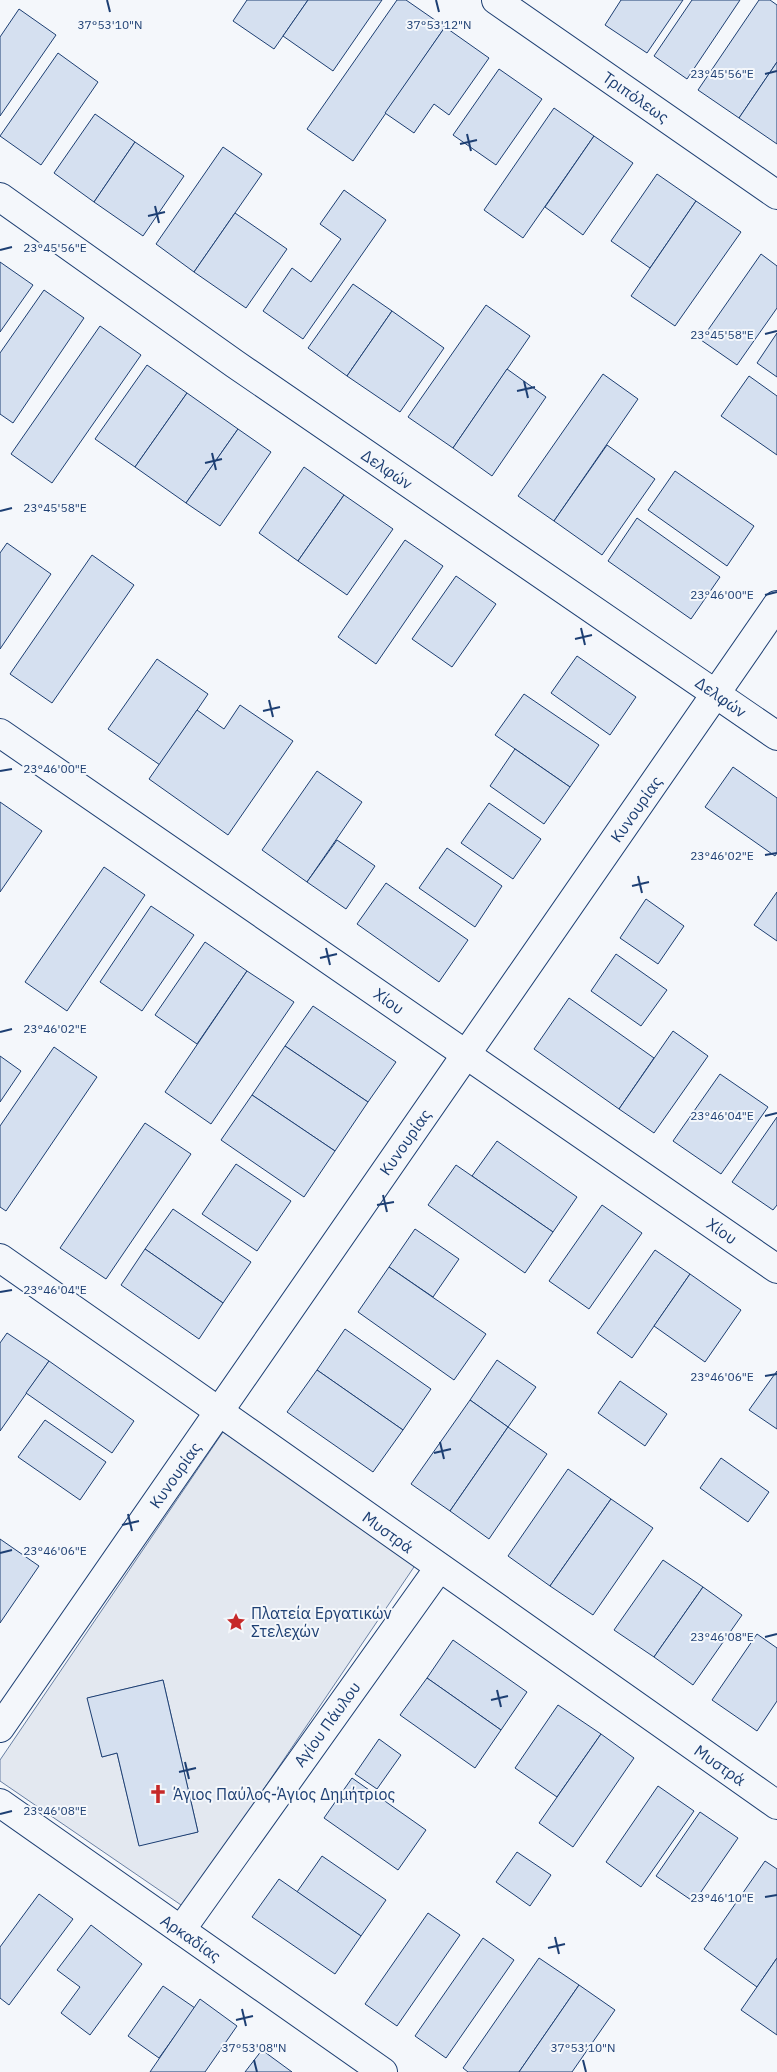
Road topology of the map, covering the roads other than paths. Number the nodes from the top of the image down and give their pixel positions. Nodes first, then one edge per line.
1 (496, 0) edge
2 (777, 195) edge
3 (0, 197) edge
4 (777, 605) edge
5 (716, 694) junction
6 (0, 733) edge
7 (777, 736) edge
8 (466, 1054) junction
9 (0, 1258) edge
10 (777, 1269) edge
11 (219, 1411) junction
12 (439, 1568) junction
13 (0, 1728) edge
14 (0, 1803) edge
15 (777, 1805) edge
16 (181, 1930) junction
17 (383, 2072) edge

1 - 2 street, Τριπόλεως
3 - 5 street, Δελφών
4 - 5 street, Κυνουρίας
5 - 7 street, Δελφών
5 - 8 street, Κυνουρίας
6 - 8 street, Χίου
8 - 10 street, Χίου
8 - 11 street, Κυνουρίας
9 - 11 street, Μυστρά
11 - 12 street, Μυστρά
11 - 13 street, Κυνουρίας
12 - 15 street, Μυστρά
12 - 16 street, Αγίου Πάυλου
14 - 16 street, Αρκαδίας
16 - 17 street, Αρκαδίας

